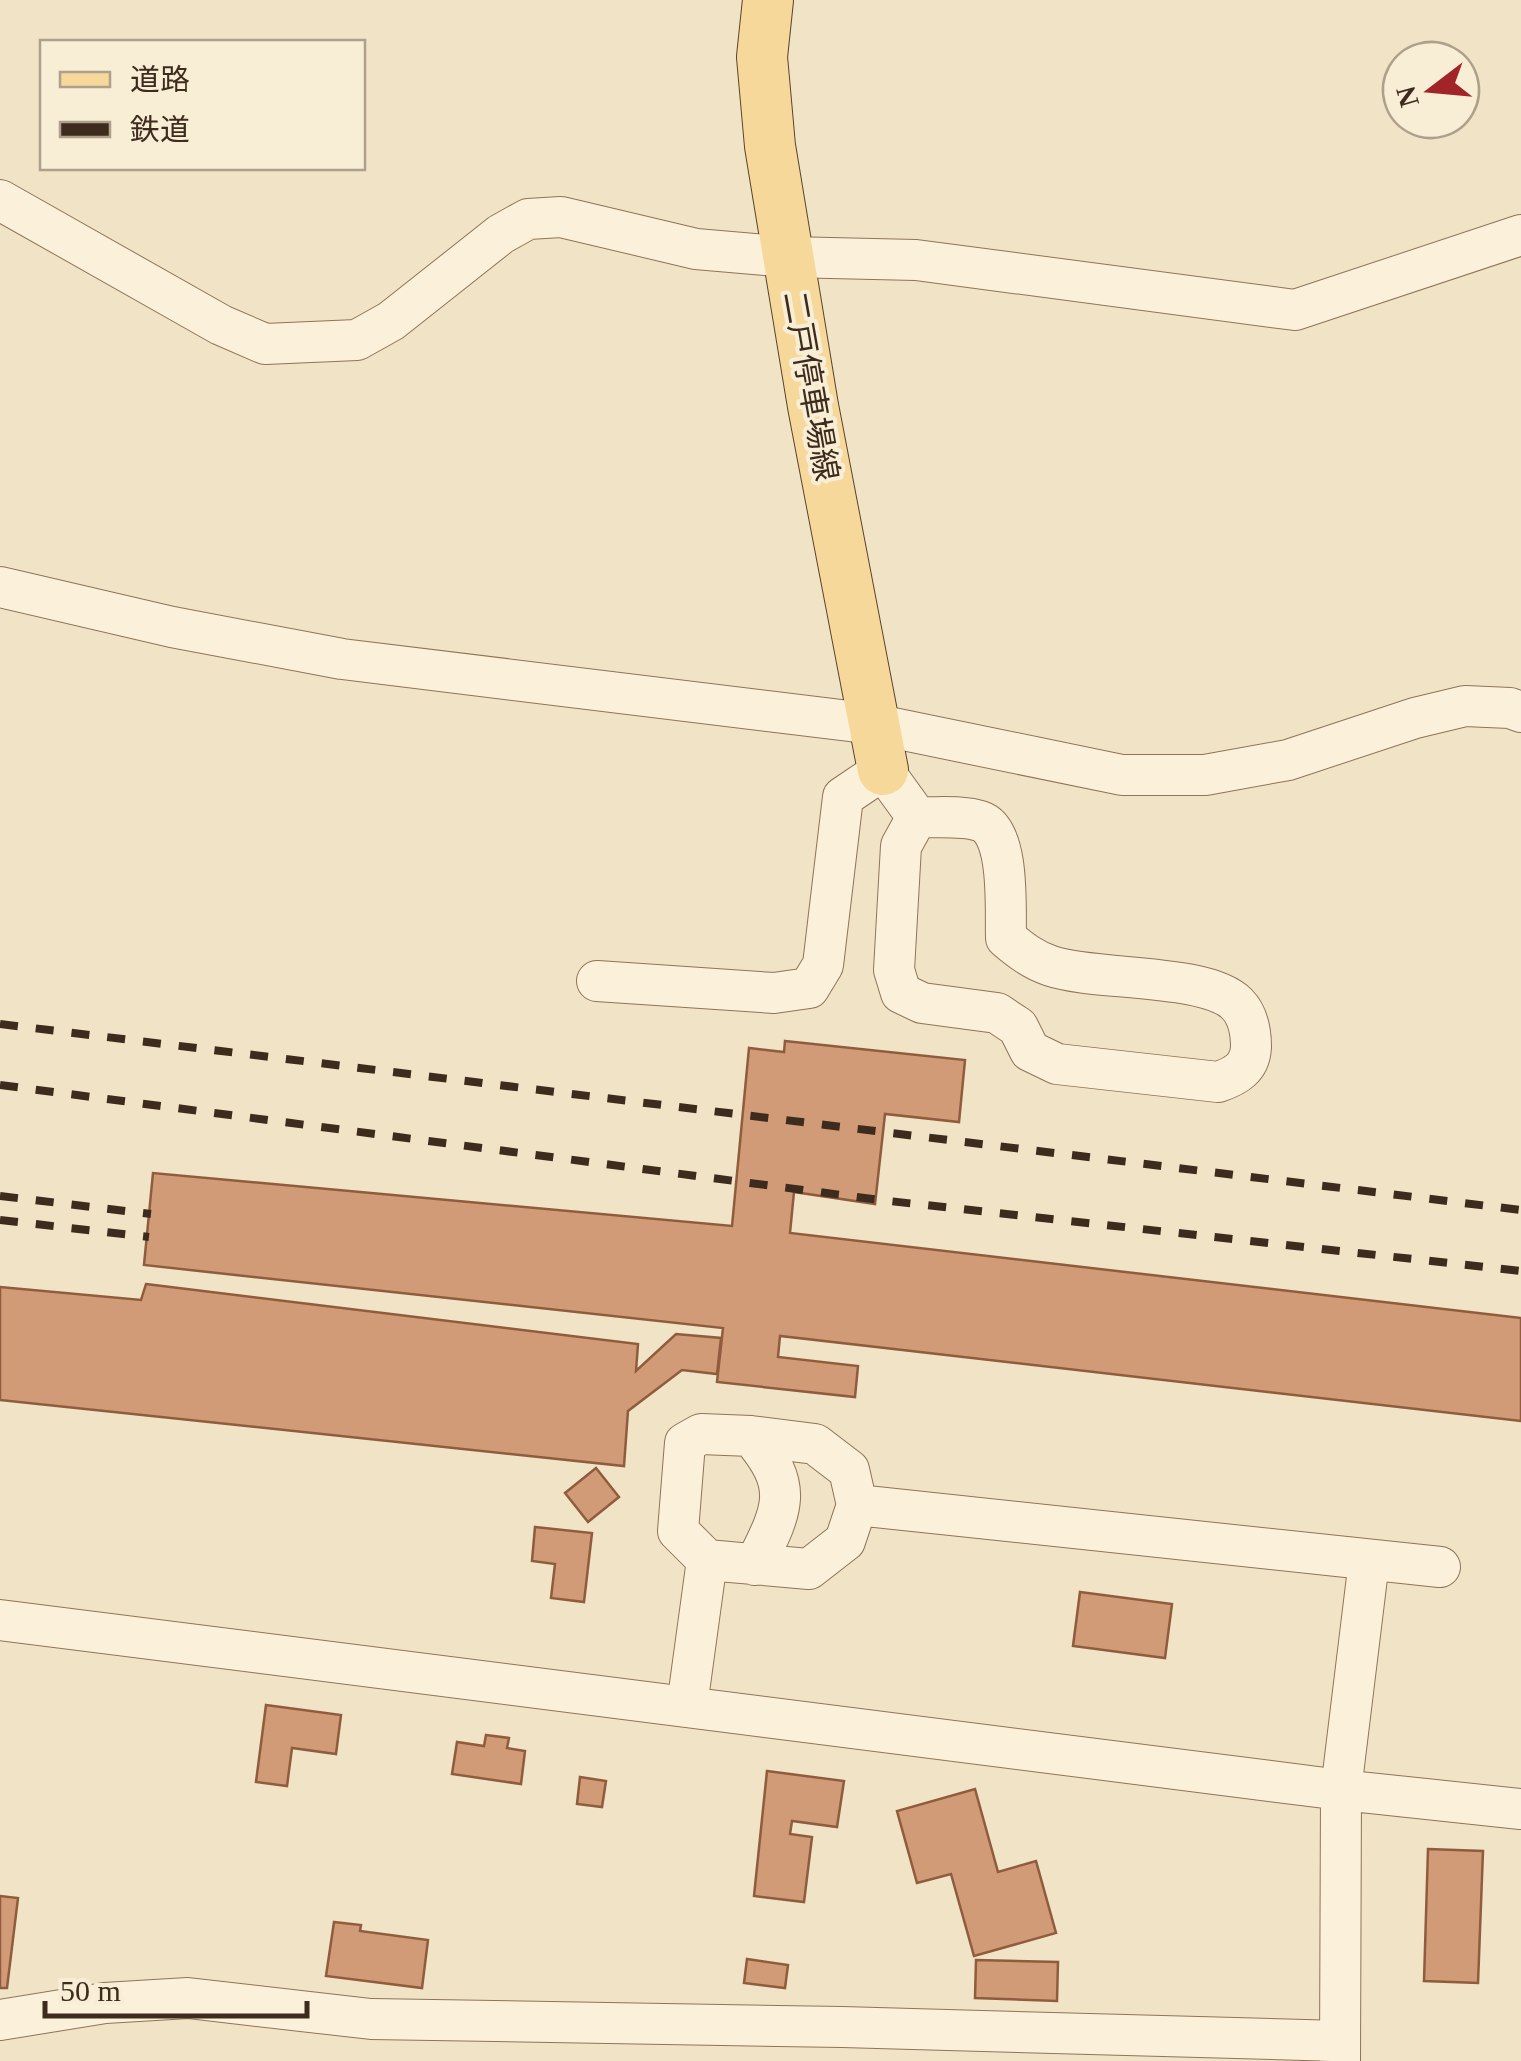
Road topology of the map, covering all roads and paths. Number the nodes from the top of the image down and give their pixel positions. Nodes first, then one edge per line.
1 (768, 0) edge
2 (0, 200) edge
3 (1521, 235) edge
4 (788, 257) junction
5 (0, 587) edge
6 (1521, 712) edge
7 (878, 747) junction
8 (917, 817) junction
9 (1054, 968) junction
10 (596, 981) dead end
11 (1018, 1028) junction
12 (751, 1436) junction
13 (857, 1505) junction
14 (707, 1560) junction
15 (1369, 1561) junction
16 (755, 1565) junction
17 (1440, 1567) dead end
18 (0, 1620) edge
19 (687, 1706) junction
20 (1341, 1790) junction
21 (1521, 1809) edge
22 (0, 2020) edge
23 (1340, 2051) edge

1 - 4 main road, 二戸停車場線
2 - 4 street
3 - 4 street
4 - 7 main road, 二戸停車場線
5 - 7 street
6 - 7 street
7 - 8 street
7 - 10 street
8 - 9 street
8 - 11 street
9 - 11 street
9 - 11 street
12 - 13 street
12 - 14 street
12 - 16 street
13 - 15 street
13 - 16 street
14 - 16 street
14 - 19 street
15 - 17 street
15 - 20 street
18 - 19 street
19 - 20 street
20 - 21 street
20 - 23 street
22 - 23 street

